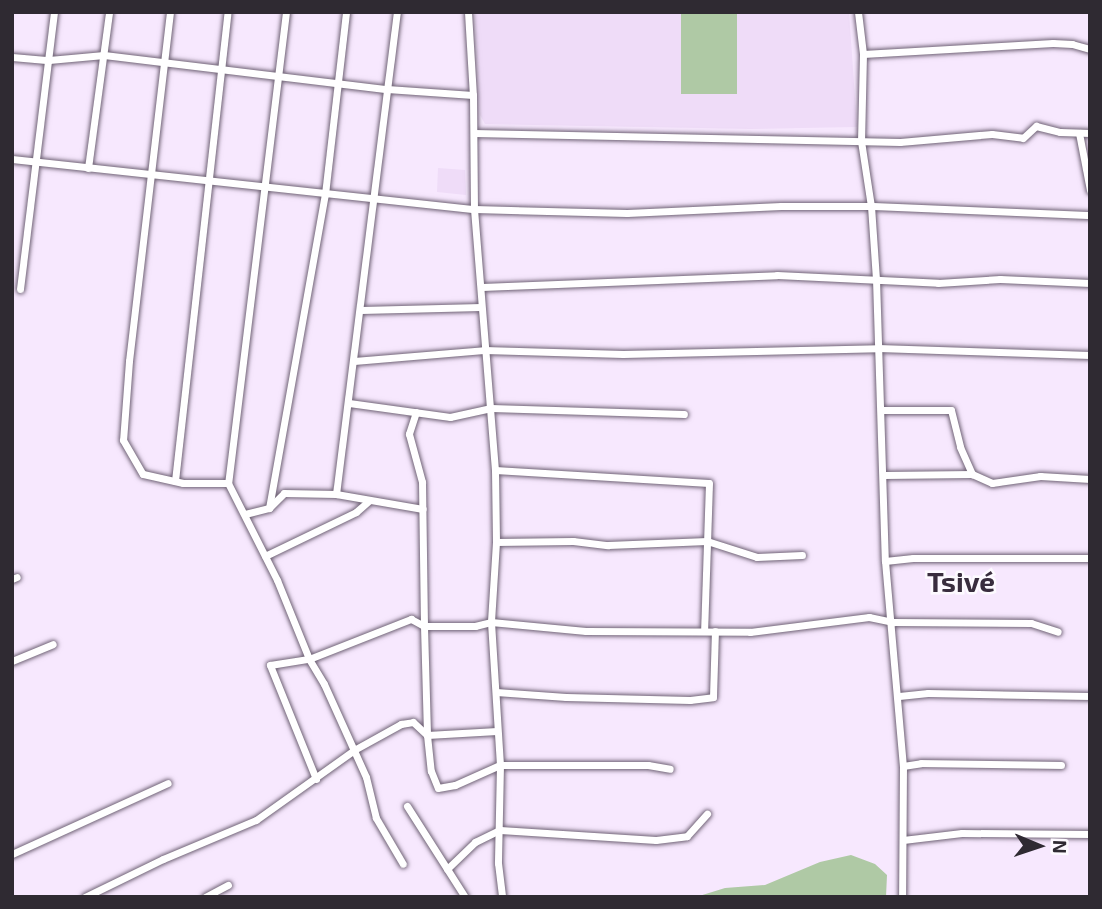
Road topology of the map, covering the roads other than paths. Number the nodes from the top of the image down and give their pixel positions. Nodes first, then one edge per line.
1 (54, 12) edge
2 (109, 12) edge
3 (170, 12) edge
4 (228, 12) edge
5 (286, 12) edge
6 (346, 12) edge
7 (397, 12) edge
8 (468, 12) edge
9 (858, 12) edge
10 (1090, 49) edge
11 (863, 54) junction
12 (104, 55) junction
13 (12, 57) edge
14 (49, 60) junction
15 (165, 61) junction
16 (223, 69) junction
17 (279, 75) junction
18 (338, 82) junction
19 (387, 89) junction
20 (473, 95) junction
21 (474, 133) junction
22 (1079, 133) junction
23 (1090, 133) edge
24 (861, 141) junction
25 (12, 159) edge
26 (35, 161) junction
27 (88, 168) junction
28 (153, 175) junction
29 (209, 181) junction
30 (265, 187) junction
31 (1090, 190) edge
32 (325, 194) junction
33 (372, 200) junction
34 (872, 206) junction
35 (474, 209) junction
36 (1090, 215) edge
37 (876, 279) junction
38 (1090, 283) edge
39 (482, 287) junction
40 (20, 289) dead end
41 (481, 307) junction
42 (361, 310) junction
43 (878, 348) junction
44 (484, 350) junction
45 (1090, 355) edge
46 (354, 361) junction
47 (349, 403) junction
48 (491, 408) junction
49 (882, 410) junction
50 (416, 412) junction
51 (684, 414) dead end
52 (495, 470) junction
53 (972, 474) junction
54 (884, 475) junction
55 (1090, 479) edge
56 (175, 481) junction
57 (228, 483) junction
58 (336, 495) junction
59 (370, 500) junction
60 (269, 508) junction
61 (422, 509) junction
62 (245, 514) junction
63 (707, 541) junction
64 (496, 542) junction
65 (802, 555) dead end
66 (265, 556) junction
67 (1090, 558) edge
68 (886, 561) junction
69 (893, 621) junction
70 (491, 622) junction
71 (424, 626) junction
72 (704, 631) junction
73 (715, 631) junction
74 (1058, 632) dead end
75 (53, 644) dead end
76 (309, 659) junction
77 (12, 662) edge
78 (496, 692) junction
79 (899, 696) junction
80 (1090, 696) edge
81 (497, 731) junction
82 (427, 735) junction
83 (354, 750) junction
84 (500, 765) junction
85 (1061, 765) dead end
86 (902, 766) junction
87 (670, 769) dead end
88 (316, 779) junction
89 (168, 783) dead end
90 (407, 806) dead end
91 (707, 814) dead end
92 (500, 830) junction
93 (1090, 834) edge
94 (903, 840) junction
95 (12, 854) edge
96 (403, 864) dead end
97 (447, 869) junction
98 (228, 885) dead end
99 (502, 896) edge
100 (85, 897) edge
101 (205, 897) edge
102 (465, 897) edge
103 (511, 897) edge
104 (902, 897) edge

1 - 14 street
2 - 12 street
3 - 15 street
4 - 16 street
5 - 17 street
6 - 18 street
7 - 19 street
8 - 20 street
9 - 11 street
10 - 11 street
11 - 24 street
12 - 14 street
12 - 15 street
12 - 27 street
13 - 14 street
14 - 26 street
15 - 16 street
15 - 28 street
16 - 17 street
16 - 29 street
17 - 18 street
17 - 30 street
18 - 19 street
18 - 32 street
19 - 20 street
19 - 33 street
20 - 21 street
21 - 24 street
21 - 35 street
22 - 23 street
22 - 24 street
22 - 31 street
24 - 34 street
25 - 26 street
26 - 27 street
26 - 40 street
27 - 28 street
28 - 29 street
28 - 56 street
29 - 30 street
29 - 56 street
30 - 32 street
30 - 57 street
32 - 33 street
32 - 60 street
33 - 35 street
33 - 42 street
34 - 35 street
34 - 36 street
34 - 37 street
35 - 39 street
37 - 38 street
37 - 39 street
37 - 43 street
39 - 41 street
41 - 42 street
41 - 44 street
42 - 46 street
43 - 44 street
43 - 45 street
43 - 49 street
44 - 46 street
44 - 48 street
46 - 47 street
47 - 50 street
47 - 58 street
48 - 50 street
48 - 51 street
48 - 52 street
49 - 53 street
49 - 54 street
50 - 61 street
52 - 63 street
52 - 64 street
53 - 54 street
53 - 55 street
54 - 68 street
56 - 57 street
57 - 62 street
58 - 59 street
58 - 60 street
59 - 61 street
59 - 66 street
60 - 62 street
61 - 71 street
62 - 66 street
63 - 64 street
63 - 65 street
63 - 72 street
64 - 70 street
66 - 76 street
67 - 68 street
68 - 69 street
69 - 73 street
69 - 74 street
69 - 79 street
70 - 71 street
70 - 72 street
70 - 78 street
71 - 76 street
71 - 82 street
72 - 73 street
73 - 78 street
75 - 77 street
76 - 83 street
76 - 88 street
78 - 81 street
79 - 80 street
79 - 86 street
81 - 82 street
81 - 84 street
82 - 83 street
82 - 84 street
83 - 88 street
83 - 96 street
84 - 87 street
84 - 92 street
85 - 86 street
86 - 94 street
88 - 100 street
89 - 95 street
90 - 97 street
91 - 92 street
92 - 97 street
92 - 99 street
93 - 94 street
94 - 104 street
97 - 102 street
98 - 101 street
99 - 103 street

